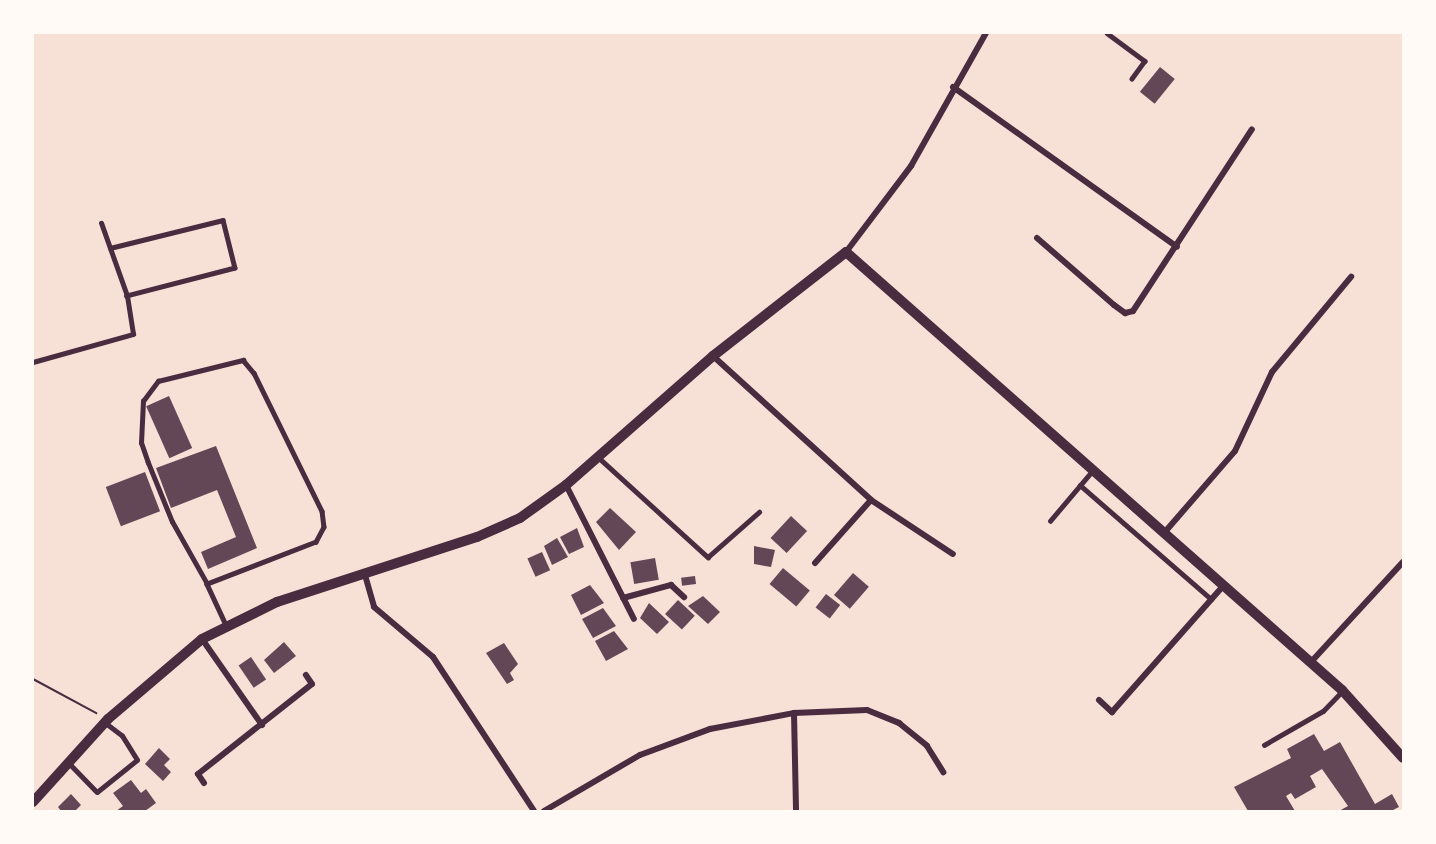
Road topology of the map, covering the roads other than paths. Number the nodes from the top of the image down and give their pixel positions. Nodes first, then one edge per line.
1 (986, 33) edge
2 (1107, 33) edge
3 (1132, 79) dead end
4 (953, 87) junction
5 (1252, 129) dead end
6 (101, 223) dead end
7 (1037, 238) dead end
8 (1177, 247) junction
9 (110, 248) junction
10 (846, 252) junction
11 (1351, 278) dead end
12 (127, 296) junction
13 (713, 356) junction
14 (33, 362) edge
15 (598, 457) junction
16 (1093, 470) junction
17 (566, 485) junction
18 (1080, 485) junction
19 (871, 500) junction
20 (759, 512) dead end
21 (1050, 520) dead end
22 (1164, 533) junction
23 (953, 554) dead end
24 (1403, 562) edge
25 (815, 563) dead end
26 (365, 575) junction
27 (207, 584) junction
28 (1224, 585) junction
29 (684, 597) dead end
30 (623, 598) junction
31 (1211, 599) junction
32 (634, 619) dead end
33 (226, 625) junction
34 (202, 639) junction
35 (1311, 662) junction
36 (306, 675) dead end
37 (1342, 690) junction
38 (1099, 700) dead end
39 (794, 713) junction
40 (106, 721) junction
41 (262, 725) junction
42 (1264, 746) dead end
43 (1403, 758) edge
44 (69, 763) junction
45 (943, 772) dead end
46 (204, 783) dead end
47 (33, 802) edge
48 (534, 811) edge
49 (543, 811) edge
50 (796, 811) edge

1 - 4 street
2 - 3 lane
4 - 8 street
4 - 10 street
5 - 8 street
6 - 9 lane
7 - 8 street
9 - 12 lane
9 - 12 lane
10 - 13 street
10 - 16 street
11 - 22 street
12 - 14 lane
13 - 15 street
13 - 19 street
15 - 17 street
15 - 20 lane
16 - 18 lane
16 - 22 street
17 - 26 street
17 - 30 street
18 - 21 lane
18 - 31 lane
19 - 23 street
19 - 25 street
22 - 28 street
24 - 35 street
26 - 33 street
26 - 48 street
27 - 27 lane
27 - 33 lane
28 - 31 street
28 - 35 street
29 - 30 street
30 - 32 street
31 - 38 street
33 - 34 street
34 - 40 street
34 - 41 street
35 - 37 street
36 - 41 street
37 - 42 lane
37 - 43 street
39 - 45 street
39 - 49 street
39 - 50 street
40 - 44 street
40 - 44 lane
41 - 46 street
44 - 47 street

